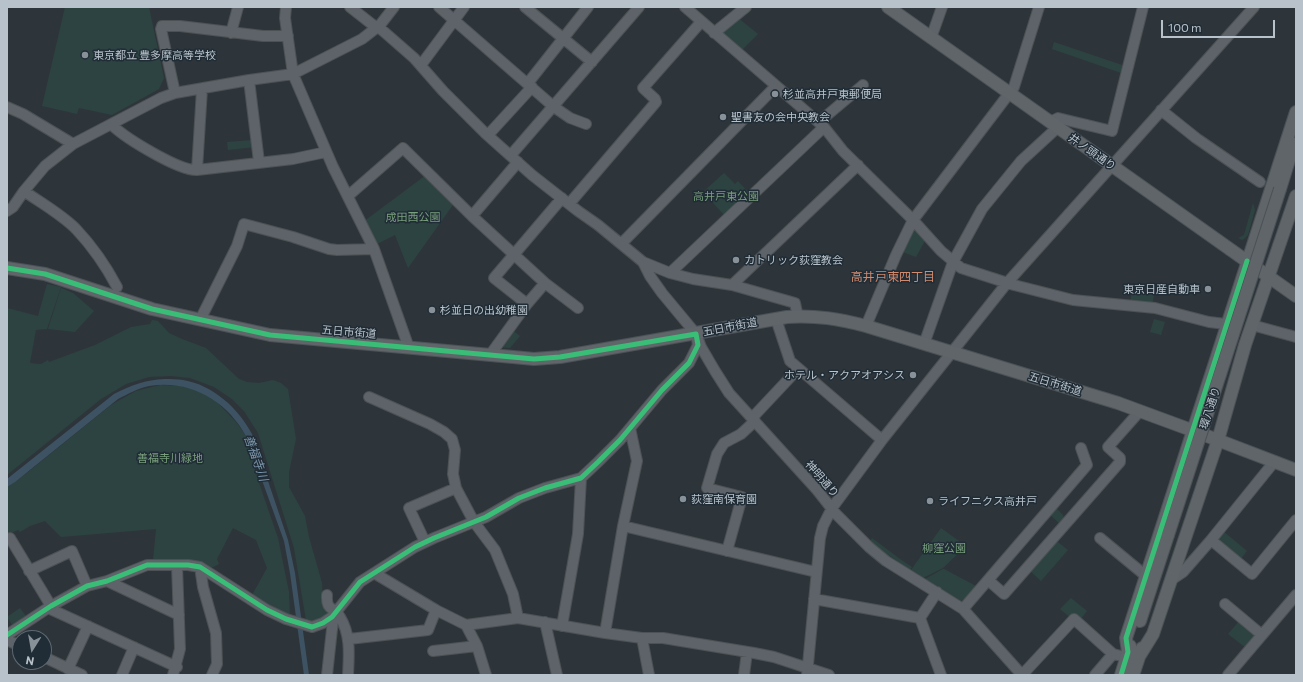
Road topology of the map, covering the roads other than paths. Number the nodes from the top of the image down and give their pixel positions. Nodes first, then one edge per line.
1 (238, 7) edge
2 (286, 7) edge
3 (350, 7) edge
4 (394, 7) edge
5 (439, 7) edge
6 (464, 7) edge
7 (525, 7) edge
8 (588, 7) edge
9 (639, 7) edge
10 (685, 7) edge
11 (746, 7) edge
12 (888, 7) edge
13 (942, 7) edge
14 (1039, 7) edge
15 (1143, 7) edge
16 (1254, 7) edge
17 (455, 20) junction
18 (701, 22) junction
19 (378, 27) junction
20 (231, 33) junction
21 (714, 33) junction
22 (288, 36) junction
23 (564, 38) junction
24 (931, 38) junction
25 (592, 62) junction
26 (421, 65) junction
27 (293, 74) junction
28 (249, 80) junction
29 (530, 85) junction
30 (863, 85) dead end
31 (776, 86) junction
32 (202, 89) junction
33 (175, 93) junction
34 (1010, 94) junction
35 (7, 107) edge
36 (554, 107) junction
37 (1161, 110) junction
38 (1296, 112) edge
39 (586, 124) dead end
40 (821, 124) junction
41 (112, 125) junction
42 (1054, 125) junction
43 (488, 135) junction
44 (1296, 139) edge
45 (73, 144) junction
46 (326, 152) junction
47 (515, 159) junction
48 (259, 162) junction
49 (858, 165) junction
50 (1112, 166) junction
51 (1296, 166) edge
52 (197, 170) junction
53 (1260, 182) dead end
54 (24, 191) junction
55 (348, 196) junction
56 (1296, 196) edge
57 (566, 201) junction
58 (7, 211) edge
59 (472, 216) junction
60 (913, 220) junction
61 (621, 244) junction
62 (374, 249) junction
63 (515, 255) junction
64 (1247, 261) junction
65 (643, 262) junction
66 (953, 262) junction
67 (7, 268) edge
68 (670, 273) junction
69 (1269, 276) junction
70 (545, 283) junction
71 (1007, 283) junction
72 (732, 285) junction
73 (117, 287) dead end
74 (1296, 296) edge
75 (527, 304) junction
76 (578, 308) dead end
77 (798, 316) junction
78 (776, 319) junction
79 (200, 320) junction
80 (1226, 324) junction
81 (1252, 325) junction
82 (866, 326) junction
83 (696, 334) junction
84 (1296, 337) edge
85 (924, 344) junction
86 (409, 348) junction
87 (953, 352) junction
88 (490, 355) junction
89 (798, 369) junction
90 (369, 397) dead end
91 (1140, 411) junction
92 (753, 420) junction
93 (630, 428) junction
94 (1194, 431) junction
95 (882, 440) junction
96 (1218, 440) junction
97 (1081, 448) dead end
98 (1274, 462) junction
99 (1296, 470) edge
100 (581, 478) junction
101 (456, 488) junction
102 (832, 508) junction
103 (1296, 520) edge
104 (474, 522) junction
105 (623, 526) junction
106 (1172, 536) junction
107 (10, 538) dead end
108 (1100, 538) dead end
109 (1210, 540) junction
110 (425, 542) junction
111 (727, 551) junction
112 (176, 566) junction
113 (200, 567) junction
114 (29, 571) junction
115 (374, 572) junction
116 (816, 572) junction
117 (1146, 576) junction
118 (988, 580) junction
119 (1171, 580) junction
120 (107, 581) junction
121 (87, 586) junction
122 (937, 592) junction
123 (326, 595) dead end
124 (1296, 596) edge
125 (814, 599) junction
126 (1225, 604) dead end
127 (49, 607) junction
128 (963, 609) junction
129 (436, 610) junction
130 (334, 614) junction
131 (179, 615) junction
132 (518, 618) junction
133 (920, 618) junction
134 (545, 622) junction
135 (466, 625) junction
136 (88, 626) junction
137 (562, 626) junction
138 (605, 633) junction
139 (7, 635) edge
140 (1262, 635) junction
141 (349, 638) junction
142 (642, 638) junction
143 (477, 646) junction
144 (134, 647) junction
145 (433, 651) dead end
146 (748, 652) junction
147 (1113, 654) junction
148 (1131, 655) junction
149 (52, 662) edge
150 (68, 669) junction
151 (175, 671) edge
152 (807, 671) edge
153 (82, 675) edge
154 (122, 675) edge
155 (212, 675) edge
156 (327, 675) edge
157 (348, 675) edge
158 (486, 675) edge
159 (557, 675) edge
160 (649, 675) edge
161 (744, 675) edge
162 (829, 675) edge
163 (941, 675) edge
164 (1022, 675) edge
165 (1095, 675) edge
166 (1121, 675) edge
167 (1133, 675) edge
168 (1228, 675) edge

1 - 20 street
2 - 22 street
3 - 19 street
4 - 19 street
5 - 17 street
6 - 17 street
7 - 23 street
8 - 23 street
9 - 25 street
10 - 18 street
11 - 21 street
12 - 24 main road, 井ノ頭通り
13 - 24 street
14 - 34 street
15 - 42 street
16 - 37 street
17 - 26 street
17 - 29 street
18 - 21 street
18 - 57 street
19 - 26 street
19 - 27 street
20 - 22 street
20 - 33 street
21 - 31 street
22 - 27 street
23 - 25 street
23 - 29 street
24 - 34 main road, 井ノ頭通り
25 - 36 street
26 - 43 street
27 - 28 street
27 - 46 street
28 - 32 street
28 - 48 street
29 - 36 street
29 - 43 street
30 - 40 street
31 - 40 street
31 - 61 street
32 - 33 street
32 - 52 street
33 - 41 street
34 - 42 main road, 井ノ頭通り
34 - 60 street
35 - 45 street
36 - 39 street
36 - 47 street
37 - 50 street
37 - 53 street
38 - 64 main road
40 - 49 street
40 - 68 street
41 - 45 street
41 - 52 street
42 - 50 main road, 井ノ頭通り
42 - 66 street
43 - 47 street
44 - 106 main road, 環八通り, bridge
45 - 54 street
46 - 48 street
46 - 55 street
47 - 57 street
47 - 59 street
48 - 52 street
49 - 60 street
49 - 72 street
50 - 64 main road, 井ノ頭通り
50 - 71 street
51 - 106 main road, 環八通り
54 - 58 street
54 - 73 street
55 - 59 street
55 - 62 street
56 - 69 main road
57 - 61 street
57 - 63 street
59 - 63 street
60 - 66 street
60 - 82 street
61 - 65 street
62 - 79 street
62 - 86 street
63 - 70 street
63 - 75 street
64 - 69 main road, 井ノ頭通り
64 - 80 main road
65 - 68 street
65 - 83 street, 神明通り
66 - 71 street
66 - 85 street
67 - 79 main road, 五日市街道
68 - 72 street
69 - 74 main road, 井ノ頭通り
69 - 81 main road
70 - 75 street
70 - 76 street
71 - 80 street
71 - 87 street
72 - 77 street
75 - 88 street
77 - 78 main road, 五日市街道
77 - 82 main road, 五日市街道
78 - 83 main road, 五日市街道
78 - 89 street
79 - 86 main road, 五日市街道
80 - 94 main road
81 - 84 street
81 - 96 main road
82 - 85 main road, 五日市街道
83 - 88 main road, 五日市街道
83 - 92 street, 神明通り
83 - 93 street
85 - 87 main road, 五日市街道
86 - 88 main road, 五日市街道
87 - 91 main road, 五日市街道
87 - 95 street
89 - 92 street
89 - 95 street
90 - 101 street
91 - 94 main road, 五日市街道
91 - 118 street
92 - 102 street, 神明通り
92 - 111 street
93 - 100 street
93 - 105 street
94 - 96 main road, 五日市街道
94 - 117 main road
95 - 102 street
96 - 98 main road, 五日市街道
96 - 119 main road
97 - 118 street
98 - 99 main road, 五日市街道
98 - 109 street
100 - 104 street
100 - 137 street
101 - 104 street
101 - 110 street
102 - 116 street
102 - 122 street, 神明通り
103 - 109 street
104 - 110 street
104 - 132 street
105 - 111 street
105 - 138 street
106 - 148 main road, 環八通り
107 - 114 street
108 - 117 street
109 - 119 street
110 - 115 street
111 - 116 street
112 - 113 street
112 - 120 street
112 - 131 street
113 - 130 street
113 - 155 street
114 - 121 street
114 - 127 street
115 - 129 street
115 - 130 street
116 - 125 street
117 - 148 main road
118 - 128 street
119 - 148 main road
120 - 121 street
120 - 131 street
121 - 127 street
122 - 128 street, 神明通り
122 - 133 street
123 - 130 street
124 - 140 street
125 - 133 street
125 - 152 street
126 - 140 street
127 - 136 street
127 - 139 street
128 - 164 street, 神明通り
129 - 135 street
129 - 141 street
130 - 141 street
130 - 156 street
131 - 151 street
132 - 134 street
132 - 135 street
133 - 163 street
134 - 137 street
134 - 159 street
135 - 143 street
136 - 144 street
136 - 150 street
137 - 138 street
138 - 142 street
140 - 168 street
141 - 157 street
142 - 146 street
142 - 160 street
143 - 145 street
143 - 158 street
144 - 151 street
144 - 154 street
146 - 152 street
146 - 161 street
147 - 148 street
147 - 164 street
147 - 165 street
148 - 166 main road, 環八通り
148 - 167 main road, 環八通り
149 - 150 street
150 - 153 street
152 - 162 street

